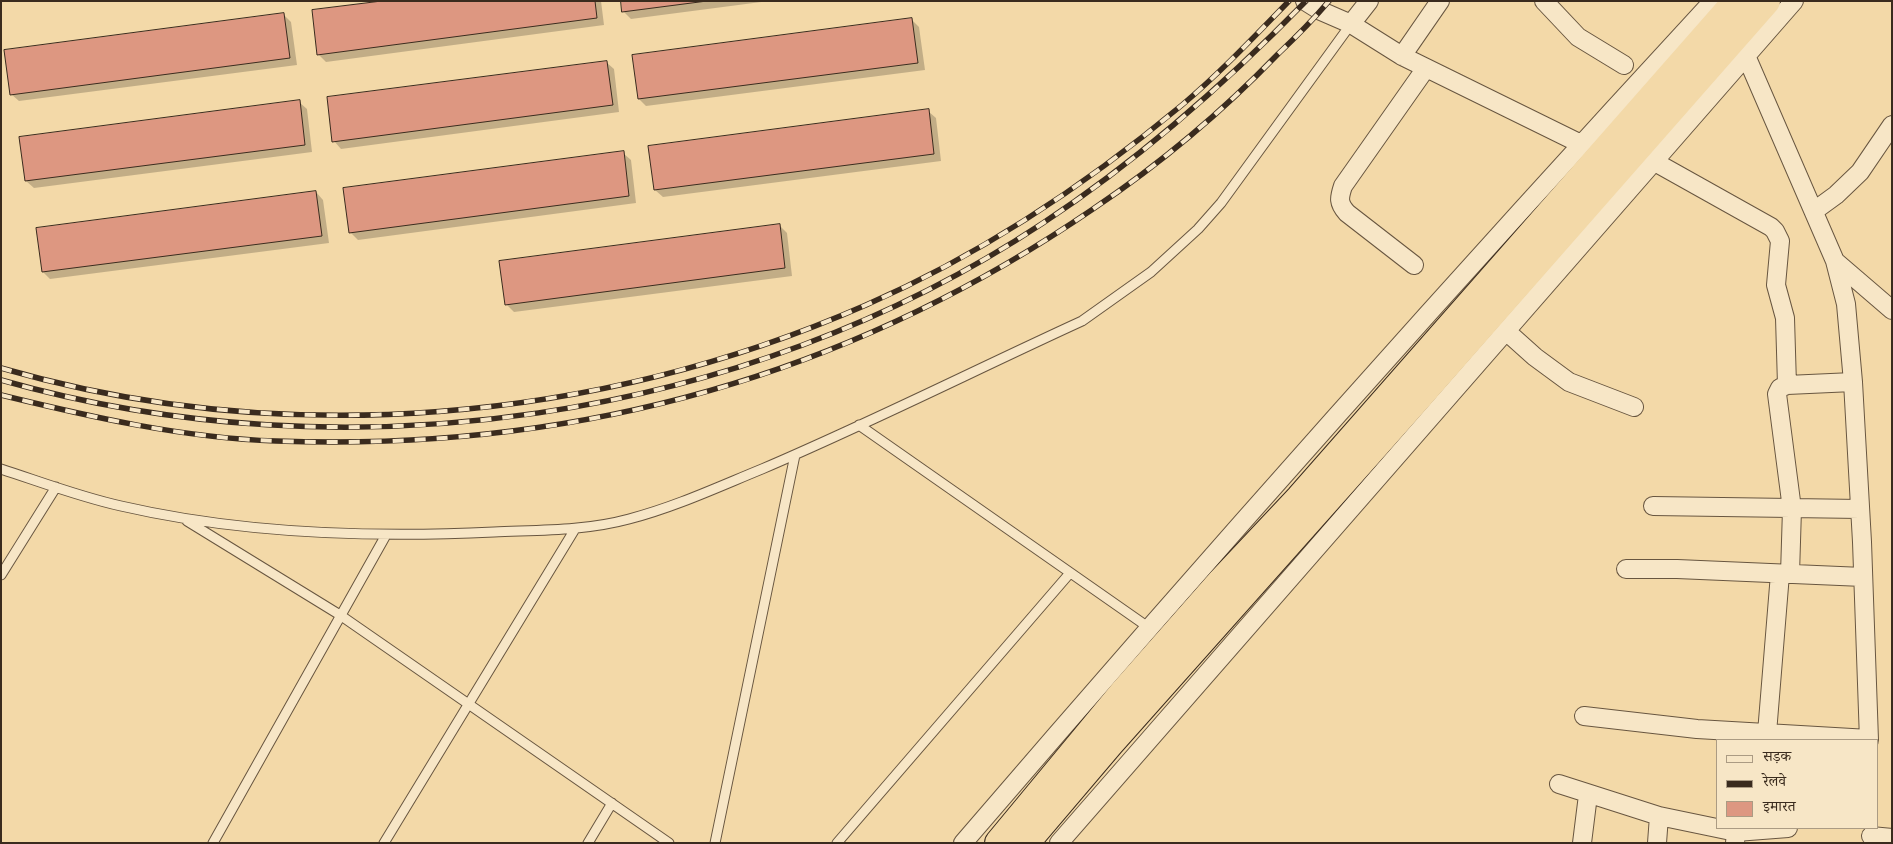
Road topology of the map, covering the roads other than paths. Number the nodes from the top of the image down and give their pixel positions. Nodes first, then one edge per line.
1 (1304, 1) edge
2 (1369, 1) edge
3 (1440, 1) edge
4 (1544, 1) edge
5 (1713, 1) edge
6 (1737, 1) edge
7 (1766, 1) edge
8 (1794, 1) edge
9 (1351, 24) junction
10 (1745, 53) junction
11 (1402, 56) junction
12 (1624, 65) dead end
13 (1426, 68) junction
14 (1892, 124) edge
15 (1581, 144) junction
16 (1653, 161) junction
17 (1814, 211) junction
18 (1835, 261) junction
19 (1414, 265) dead end
20 (1892, 310) edge
21 (1506, 331) junction
22 (1853, 382) junction
23 (1787, 385) junction
24 (1634, 407) dead end
25 (859, 425) junction
26 (795, 454) junction
27 (1, 469) edge
28 (56, 487) junction
29 (1653, 506) dead end
30 (1792, 509) junction
31 (1860, 509) junction
32 (184, 518) junction
33 (575, 529) junction
34 (386, 534) junction
35 (1626, 570) dead end
36 (1070, 572) junction
37 (1785, 574) junction
38 (1, 575) edge
39 (1863, 577) junction
40 (340, 615) junction
41 (1148, 627) junction
42 (469, 704) junction
43 (1584, 716) dead end
44 (1767, 733) junction
45 (1854, 739) edge
46 (1869, 739) edge
47 (1559, 784) dead end
48 (1588, 795) junction
49 (612, 803) junction
50 (1659, 816) junction
51 (1782, 829) edge
52 (1871, 835) edge
53 (1735, 837) edge
54 (1892, 838) edge
55 (212, 843) edge
56 (384, 843) edge
57 (588, 843) edge
58 (669, 843) edge
59 (715, 843) edge
60 (837, 843) edge
61 (963, 843) edge
62 (999, 843) edge
63 (1025, 843) edge
64 (1060, 843) edge
65 (1582, 843) edge
66 (1657, 843) edge

1 - 9 street
2 - 9 street
3 - 11 street
4 - 12 street
5 - 15 street
6 - 62 highway
7 - 63 highway
8 - 10 street
9 - 11 street
9 - 25 lane
10 - 16 street
10 - 17 street
11 - 13 street
13 - 15 street
13 - 19 street
14 - 17 street
15 - 41 street
16 - 21 street
16 - 23 street
17 - 18 street
18 - 20 street
18 - 22 street
21 - 24 street
21 - 64 street
22 - 23 street
22 - 31 street
23 - 30 street
25 - 26 lane
25 - 36 lane
26 - 33 lane
26 - 59 lane
27 - 28 lane
28 - 32 lane
28 - 38 lane
29 - 30 street
30 - 31 street
30 - 37 street
31 - 39 street
32 - 34 lane
32 - 40 lane
33 - 34 lane
33 - 42 lane
34 - 40 lane
35 - 37 street
36 - 41 lane
36 - 60 lane
37 - 39 street
37 - 44 street
39 - 46 street
40 - 42 lane
40 - 55 lane
41 - 61 street
42 - 49 lane
42 - 56 lane
43 - 44 street
44 - 45 street
47 - 48 street
48 - 50 street
48 - 65 street
49 - 57 lane
49 - 58 lane
50 - 53 street
50 - 66 street
51 - 53 street
52 - 54 street

